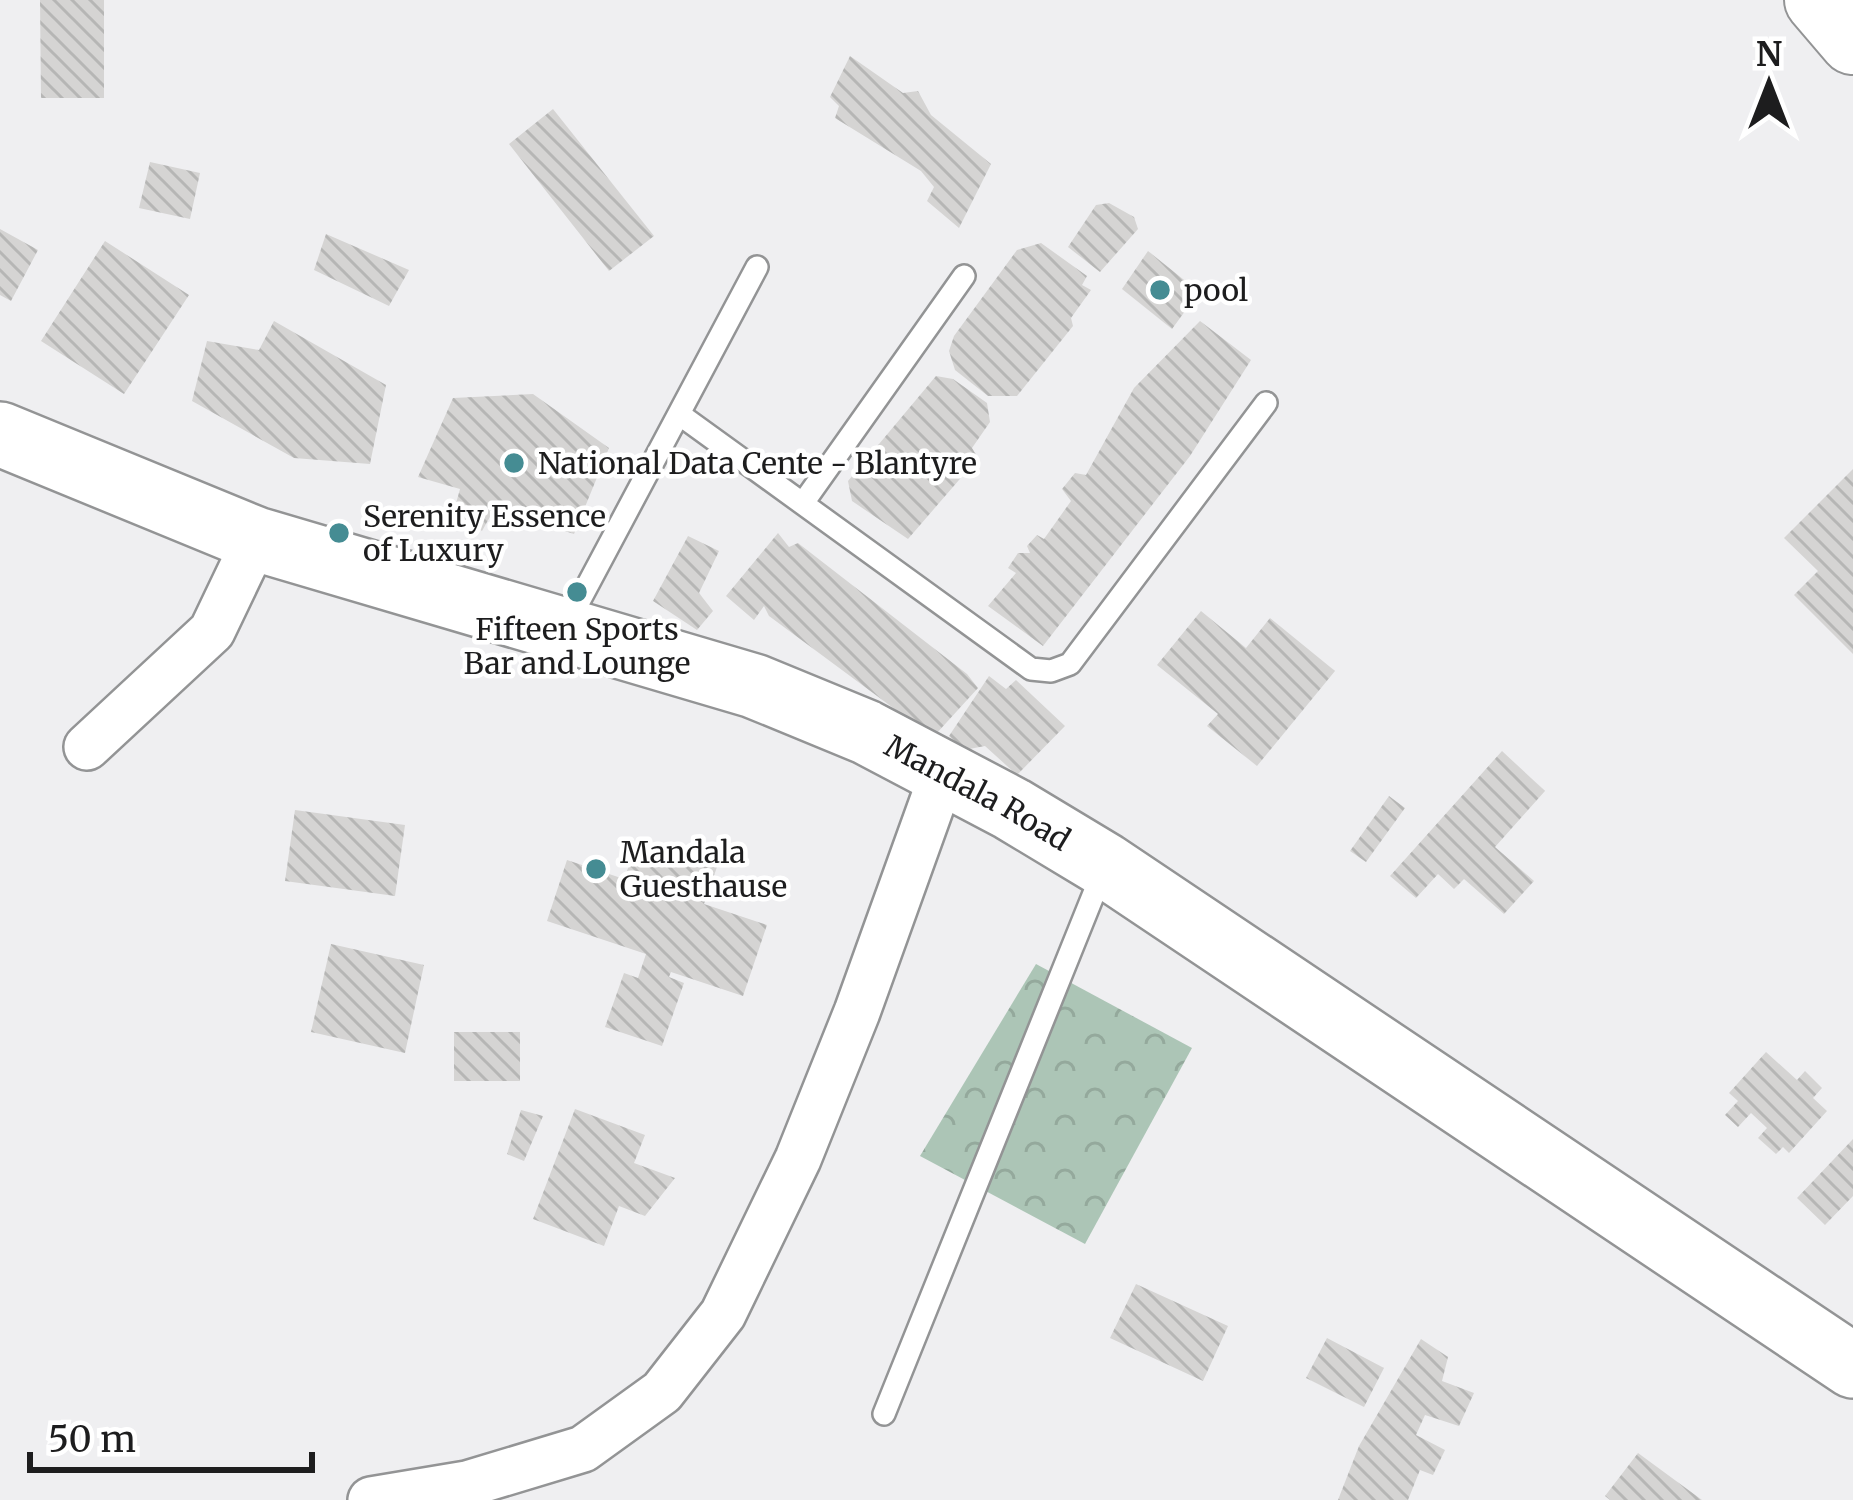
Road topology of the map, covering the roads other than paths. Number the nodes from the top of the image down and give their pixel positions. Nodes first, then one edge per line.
1 (1818, 0) edge
2 (1853, 41) edge
3 (757, 267) dead end
4 (964, 276) dead end
5 (1266, 403) dead end
6 (679, 414) junction
7 (0, 434) edge
8 (803, 502) junction
9 (256, 539) junction
10 (565, 628) junction
11 (87, 747) dead end
12 (943, 772) junction
13 (1105, 865) junction
14 (1853, 1366) edge
15 (884, 1414) dead end
16 (371, 1500) edge

1 - 2 highway
3 - 6 lane
4 - 8 lane
5 - 8 lane
6 - 8 lane
6 - 10 lane
7 - 9 street, Mandala Road
9 - 10 street, Mandala Road
9 - 11 street
10 - 12 street, Mandala Road
12 - 13 street, Mandala Road
12 - 16 street
13 - 14 street, Mandala Road
13 - 15 lane

